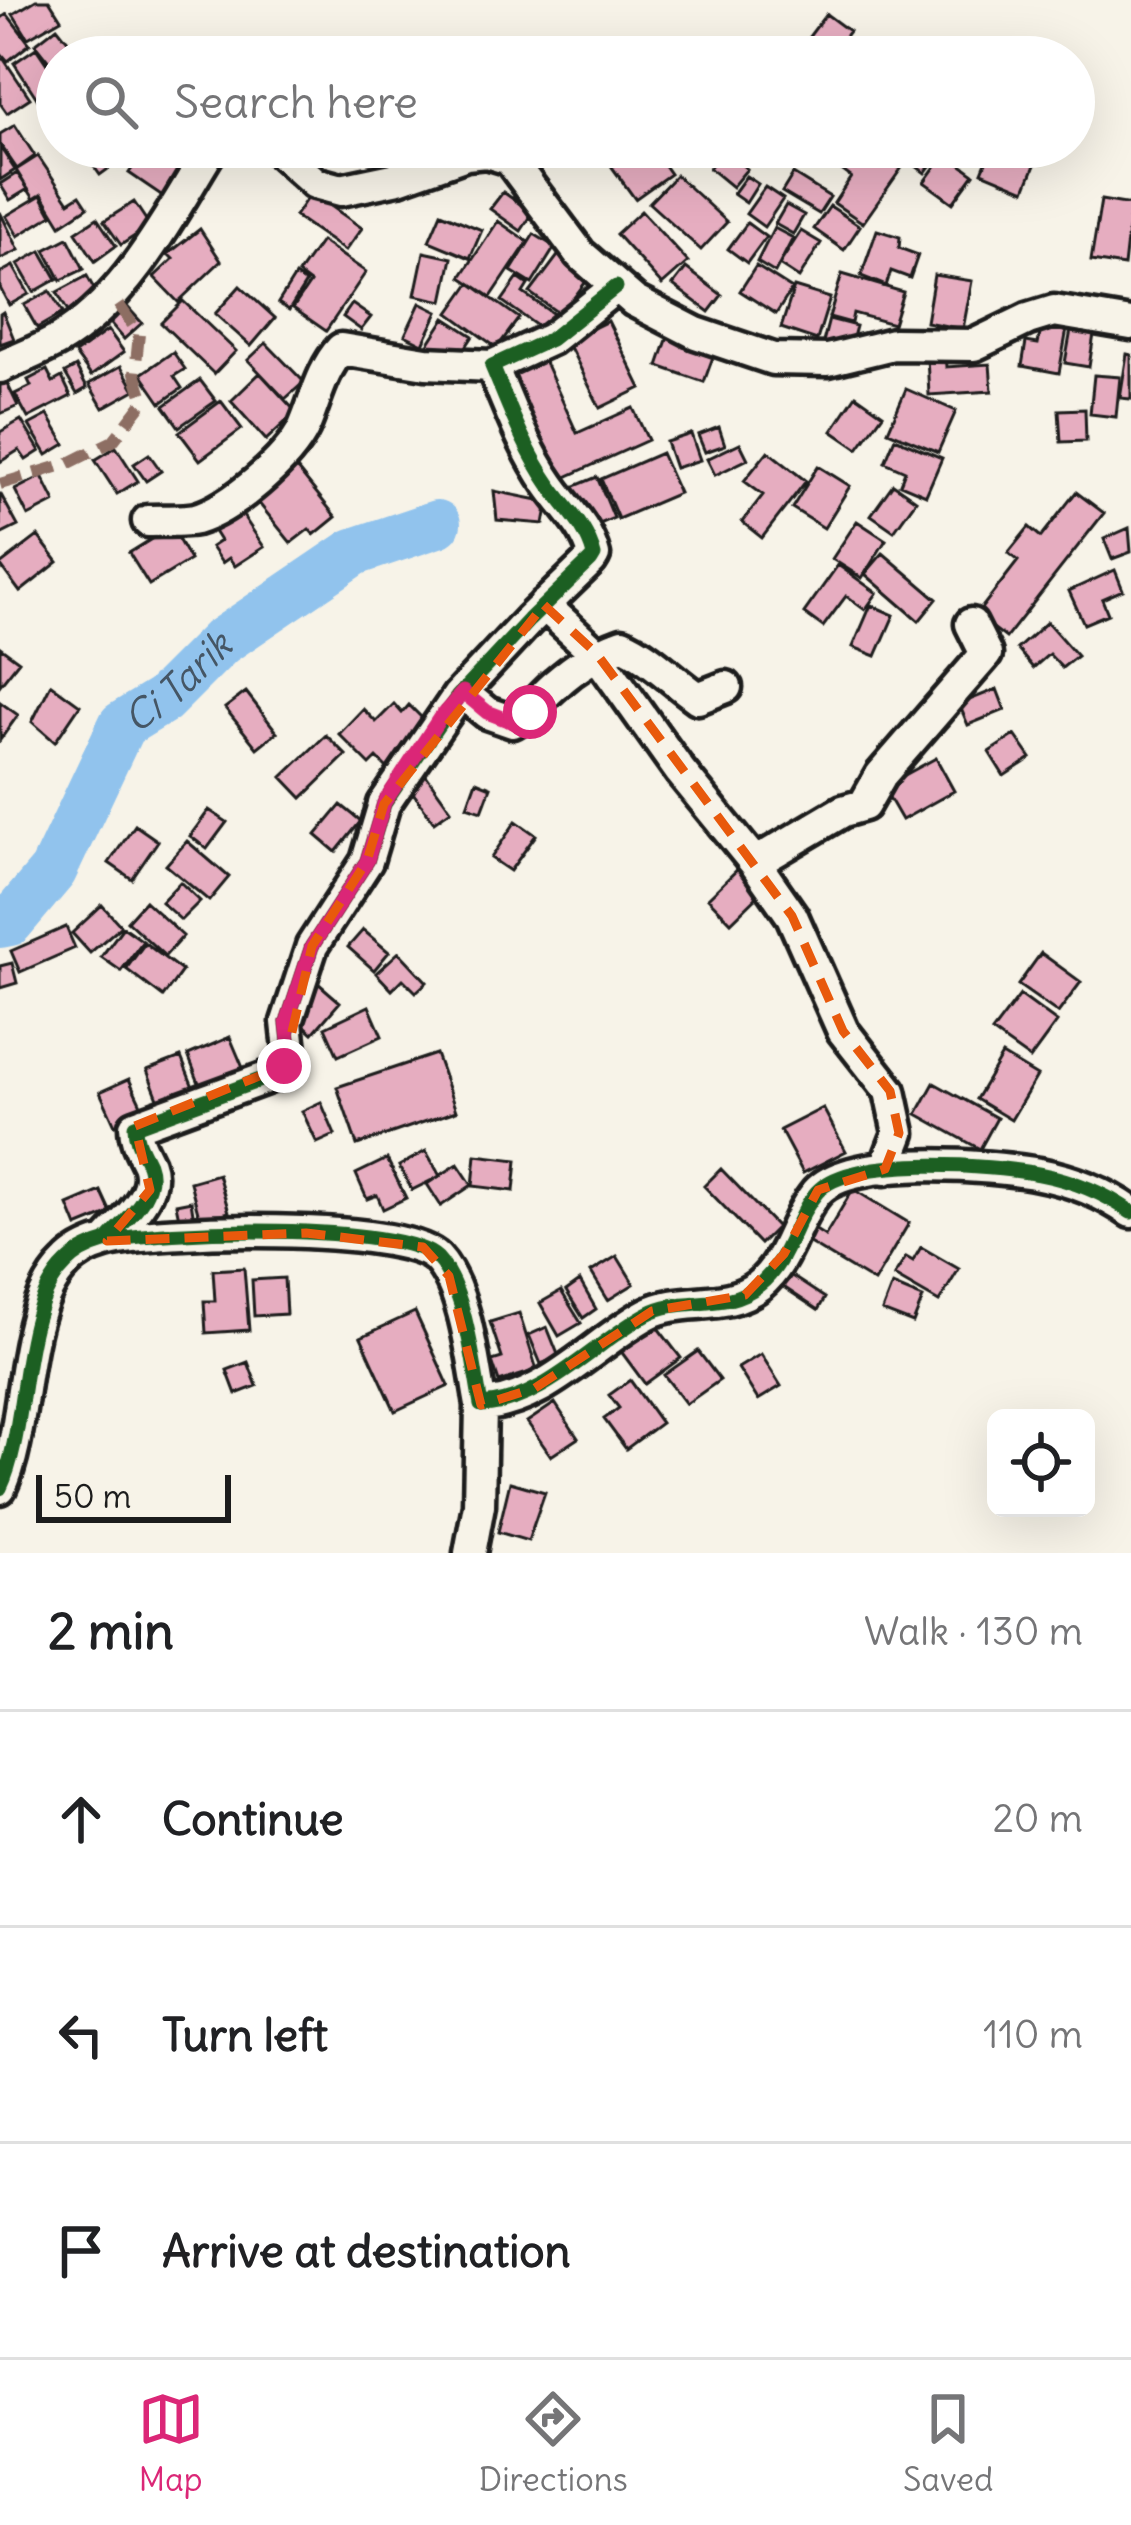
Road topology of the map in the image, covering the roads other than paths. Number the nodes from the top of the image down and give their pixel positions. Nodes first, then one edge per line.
1 (199, 168) edge
2 (298, 168) edge
3 (426, 168) edge
4 (516, 168) edge
5 (616, 287) junction
6 (1131, 324) edge
7 (492, 366) junction
8 (0, 367) edge
9 (148, 520) dead end
10 (544, 605) junction
11 (971, 624) dead end
12 (596, 653) junction
13 (726, 687) dead end
14 (463, 692) junction
15 (755, 862) junction
16 (885, 1169) junction
17 (1131, 1211) edge
18 (107, 1241) junction
19 (481, 1405) junction
20 (0, 1488) edge
21 (470, 1553) edge

1 - 8 street
2 - 3 street
4 - 5 street
5 - 6 street
5 - 7 street
7 - 9 street
7 - 10 street
10 - 12 street
10 - 14 street
11 - 15 street
12 - 13 street
12 - 14 street
12 - 15 street
14 - 18 street
15 - 16 street
16 - 17 street
16 - 19 street
18 - 19 street
18 - 20 street
19 - 21 street

